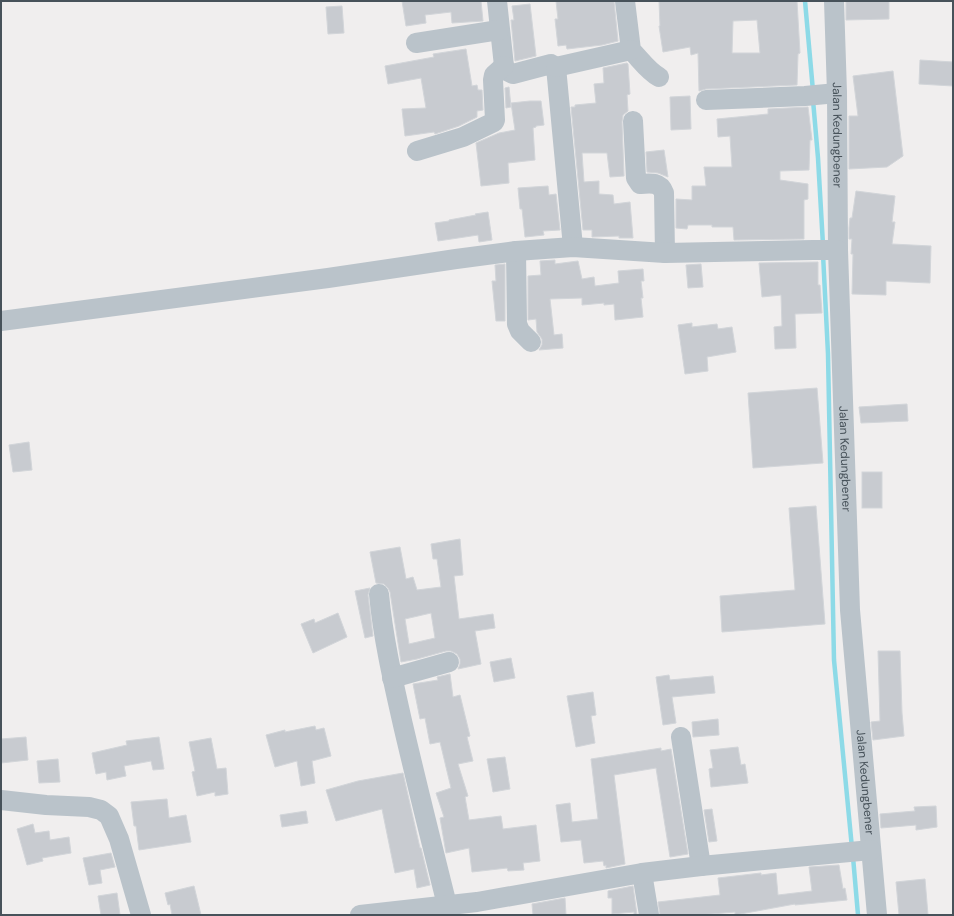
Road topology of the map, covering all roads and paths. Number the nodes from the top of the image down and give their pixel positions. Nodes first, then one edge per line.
1 (497, 1) edge
2 (625, 1) edge
3 (834, 1) edge
4 (499, 30) junction
5 (416, 43) dead end
6 (631, 50) junction
7 (504, 66) junction
8 (556, 67) junction
9 (659, 77) dead end
10 (820, 95) junction
11 (706, 100) dead end
12 (633, 121) dead end
13 (417, 151) dead end
14 (573, 247) junction
15 (828, 250) junction
16 (516, 251) junction
17 (665, 252) junction
18 (1, 321) edge
19 (531, 342) dead end
20 (379, 594) dead end
21 (449, 662) dead end
22 (392, 678) junction
23 (681, 737) dead end
24 (1, 800) edge
25 (859, 851) junction
26 (701, 866) junction
27 (642, 873) junction
28 (447, 905) junction
29 (478, 908) edge
30 (141, 915) edge
31 (360, 915) edge
32 (649, 915) edge
33 (877, 915) edge

1 - 4 street
2 - 6 street
3 - 10 street, Jalan Kedungbener
4 - 5 street
4 - 7 street
6 - 8 street
6 - 9 street
7 - 8 street
7 - 13 street
8 - 14 street
10 - 11 street
10 - 15 street, Jalan Kedungbener
12 - 17 street
14 - 16 street
14 - 17 street
15 - 17 street
15 - 25 street, Jalan Kedungbener
16 - 18 street
16 - 19 street
20 - 22 street
21 - 22 street
22 - 28 street
23 - 26 street
24 - 30 street
25 - 26 street
25 - 33 street, Jalan Kedungbener
26 - 27 street
27 - 29 street
27 - 32 street
28 - 29 street
28 - 31 street

